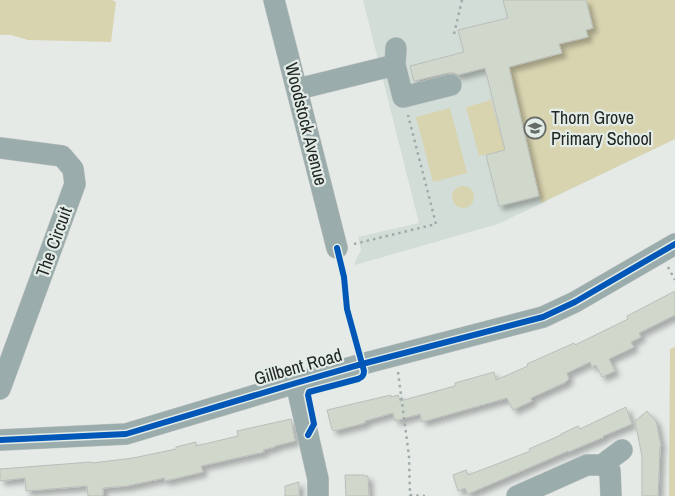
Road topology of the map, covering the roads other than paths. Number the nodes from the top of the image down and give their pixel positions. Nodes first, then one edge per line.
1 (274, 0) edge
2 (451, 86) dead end
3 (298, 89) junction
4 (0, 148) edge
5 (675, 244) edge
6 (337, 248) road end
7 (296, 383) junction
8 (0, 389) edge
9 (0, 440) edge
10 (622, 450) dead end
11 (602, 465) junction
12 (318, 496) edge
13 (517, 496) edge
14 (611, 496) edge

1 - 3 street, Woodstock Avenue
2 - 3 street
3 - 6 street, Woodstock Avenue
4 - 8 street, The Circuit
5 - 7 street, Gillbent Road
7 - 9 street, Gillbent Road
7 - 12 street
10 - 11 street
11 - 13 street
11 - 14 street

